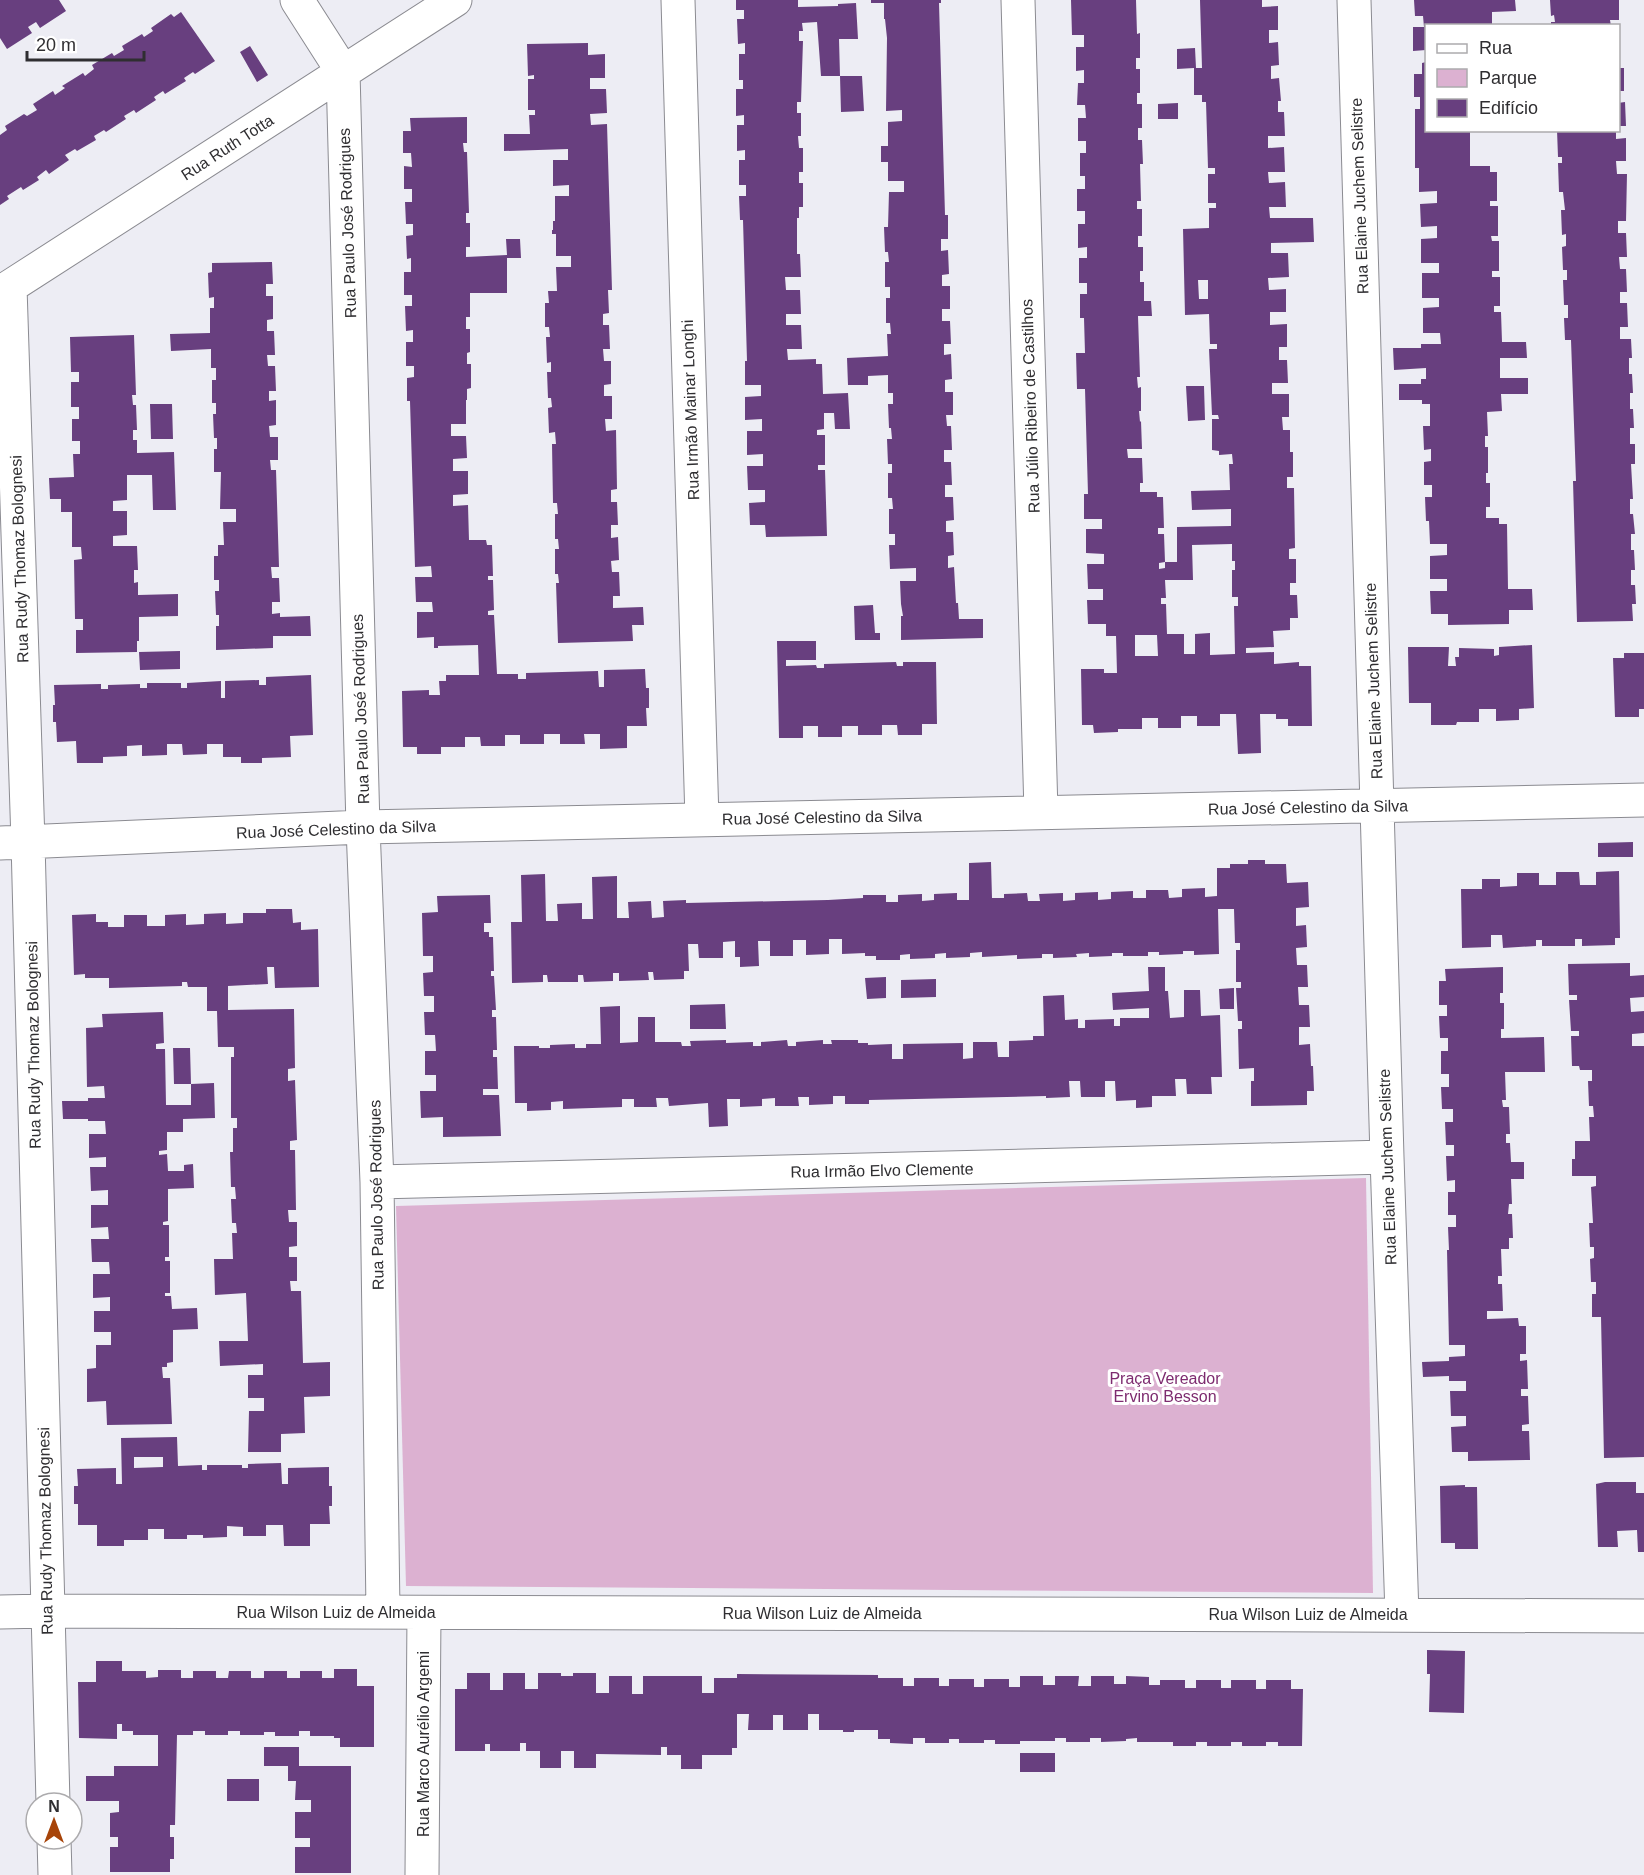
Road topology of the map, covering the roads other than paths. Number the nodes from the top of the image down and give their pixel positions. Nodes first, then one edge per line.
1 (297, 0) edge
2 (455, 0) edge
3 (678, 0) edge
4 (1018, 0) edge
5 (1354, 0) edge
6 (343, 72) junction
7 (5, 290) edge
8 (1644, 800) edge
9 (1376, 806) junction
10 (1041, 812) junction
11 (702, 820) junction
12 (363, 827) junction
13 (14, 843) edge
14 (1387, 1157) junction
15 (377, 1182) junction
16 (47, 1611) junction
17 (383, 1611) junction
18 (0, 1612) edge
19 (424, 1613) junction
20 (1402, 1615) junction
21 (1644, 1616) edge
22 (53, 1791) edge
23 (54, 1851) edge
24 (55, 1875) edge
25 (422, 1875) edge

1 - 6 street
2 - 6 street, Rua Ruth Totta
3 - 11 street, Rua Irmão Mainar Longhi
4 - 10 street, Rua Júlio Ribeiro de Castilhos
5 - 9 street, Rua Elaine Juchem Selistre
6 - 7 street, Rua Ruth Totta
6 - 12 street, Rua Paulo José Rodrigues
7 - 13 street, Rua Rudy Thomaz Bolognesi
8 - 9 street, Rua José Celestino da Silva
9 - 10 street, Rua José Celestino da Silva
9 - 14 street, Rua Elaine Juchem Selistre
10 - 11 street, Rua José Celestino da Silva
11 - 12 street, Rua José Celestino da Silva
12 - 13 street, Rua José Celestino da Silva
12 - 15 street, Rua Paulo José Rodrigues
13 - 16 street, Rua Rudy Thomaz Bolognesi
14 - 15 street, Rua Irmão Elvo Clemente
14 - 20 street, Rua Elaine Juchem Selistre
15 - 17 street, Rua Paulo José Rodrigues
16 - 17 street, Rua Wilson Luiz de Almeida
16 - 18 street, Rua Wilson Luiz de Almeida
16 - 22 street, Rua Rudy Thomaz Bolognesi
17 - 19 street, Rua Wilson Luiz de Almeida
19 - 20 street, Rua Wilson Luiz de Almeida
19 - 25 street, Rua Marco Aurélio Argemi
20 - 21 street, Rua Wilson Luiz de Almeida
23 - 24 street

